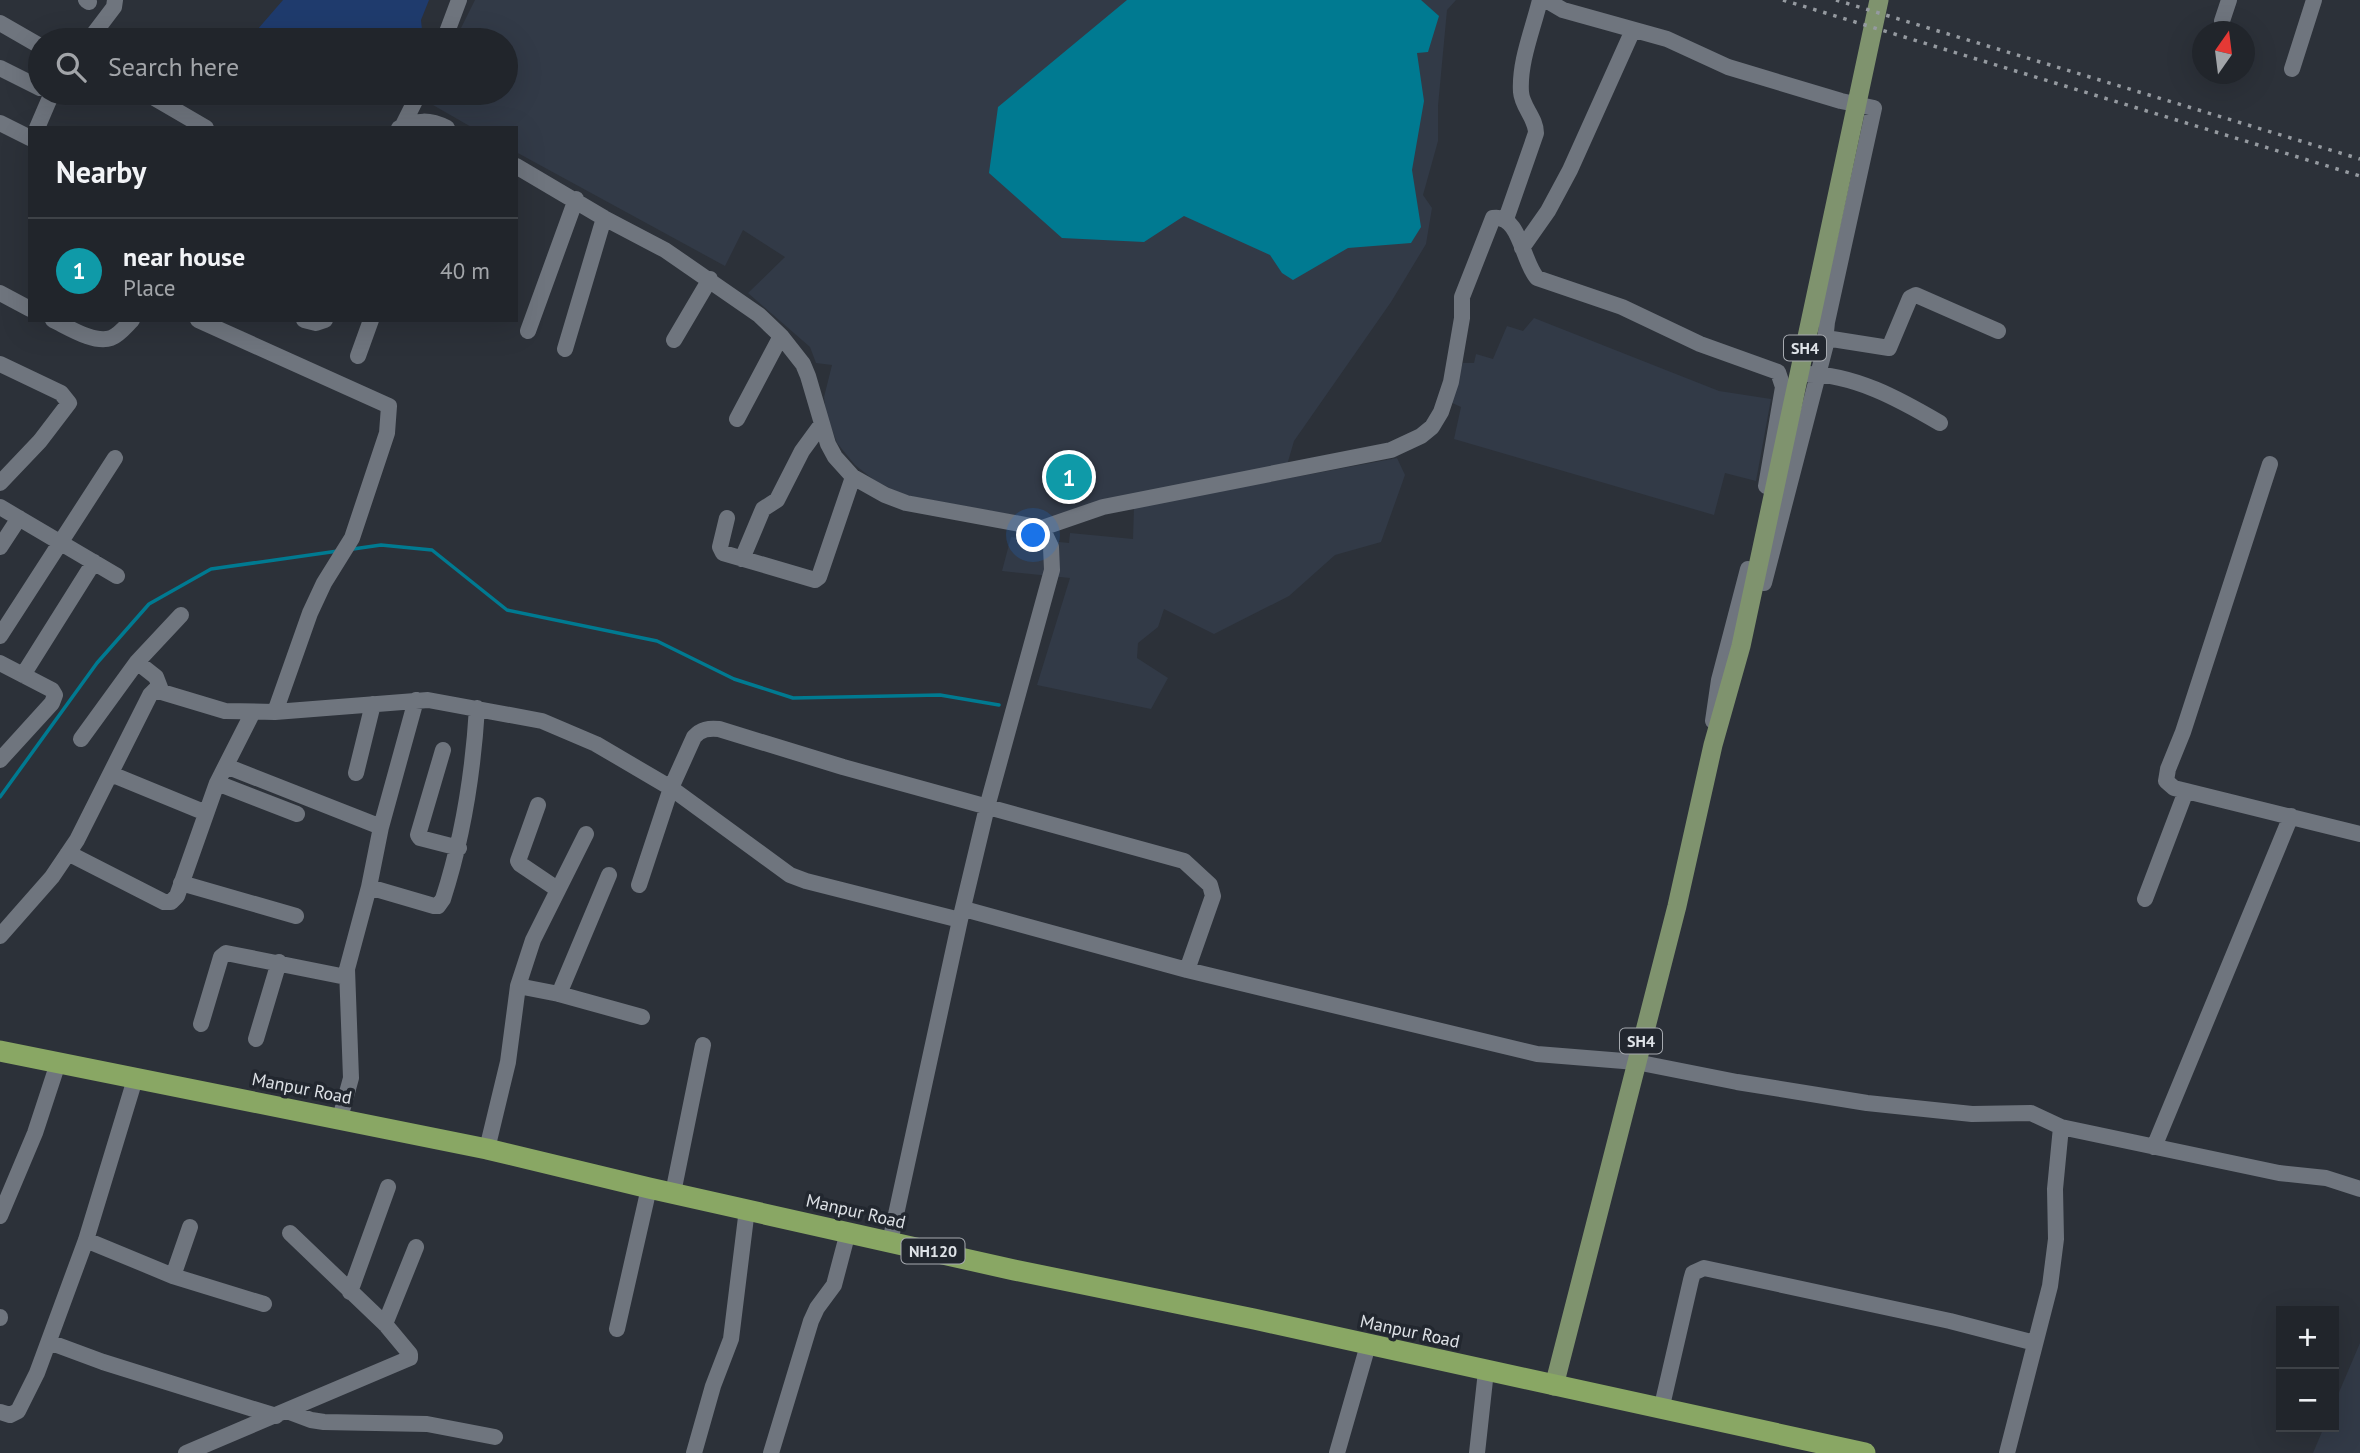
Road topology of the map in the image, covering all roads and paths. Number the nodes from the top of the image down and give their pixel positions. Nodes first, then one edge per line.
1 (116, 0) edge
2 (458, 0) edge
3 (1540, 0) edge
4 (1546, 0) edge
5 (1879, 0) edge
6 (2229, 0) edge
7 (2314, 0) edge
8 (2222, 20) dead end
9 (0, 23) edge
10 (98, 28) edge
11 (448, 28) edge
12 (1633, 30) junction
13 (28, 40) edge
14 (0, 68) edge
15 (2292, 69) dead end
16 (28, 82) edge
17 (46, 105) edge
18 (167, 105) edge
19 (413, 105) edge
20 (0, 123) edge
21 (38, 126) edge
22 (203, 126) edge
23 (402, 126) edge
24 (403, 126) edge
25 (442, 126) edge
26 (28, 137) edge
27 (518, 167) edge
28 (576, 199) junction
29 (604, 218) junction
30 (1506, 219) junction
31 (1522, 248) junction
32 (710, 279) junction
33 (0, 293) edge
34 (28, 308) edge
35 (57, 322) edge
36 (130, 322) edge
37 (202, 322) edge
38 (370, 322) edge
39 (528, 331) dead end
40 (1998, 331) dead end
41 (781, 336) junction
42 (674, 340) dead end
43 (1825, 342) junction
44 (565, 349) dead end
45 (358, 356) dead end
46 (3, 369) edge
47 (1779, 373) junction
48 (1817, 374) junction
49 (737, 419) dead end
50 (1940, 423) dead end
51 (821, 425) junction
52 (115, 458) dead end
53 (2270, 464) dead end
54 (853, 477) junction
55 (0, 483) edge
56 (0, 507) edge
57 (19, 518) junction
58 (727, 518) dead end
59 (1042, 528) junction
60 (61, 544) junction
61 (0, 547) edge
62 (743, 559) junction
63 (94, 562) junction
64 (117, 576) dead end
65 (181, 615) dead end
66 (0, 636) edge
67 (137, 662) junction
68 (0, 663) edge
69 (23, 675) junction
70 (161, 690) junction
71 (416, 700) junction
72 (1725, 703) junction
73 (373, 704) junction
74 (477, 708) junction
75 (253, 712) junction
76 (275, 712) junction
77 (81, 739) dead end
78 (1713, 745) junction
79 (443, 750) dead end
80 (0, 760) edge
81 (226, 766) junction
82 (356, 773) dead end
83 (111, 774) junction
84 (217, 783) junction
85 (670, 788) junction
86 (2186, 791) junction
87 (538, 805) dead end
88 (987, 807) junction
89 (206, 813) junction
90 (298, 814) dead end
91 (2291, 816) junction
92 (381, 827) junction
93 (586, 834) dead end
94 (2360, 834) edge
95 (459, 848) junction
96 (68, 853) junction
97 (609, 875) dead end
98 (181, 883) junction
99 (639, 885) dead end
100 (369, 887) junction
101 (557, 889) junction
102 (2145, 899) dead end
103 (296, 915) dead end
104 (962, 915) junction
105 (0, 936) edge
106 (279, 962) junction
107 (1187, 970) junction
108 (346, 977) junction
109 (518, 986) junction
110 (559, 994) junction
111 (642, 1017) dead end
112 (201, 1024) dead end
113 (257, 1039) dead end
114 (703, 1045) dead end
115 (0, 1051) edge
116 (1636, 1062) junction
117 (58, 1063) junction
118 (135, 1079) junction
119 (340, 1118) junction
120 (2061, 1127) junction
121 (2154, 1147) junction
122 (487, 1149) junction
123 (388, 1187) dead end
124 (649, 1188) junction
125 (2360, 1189) edge
126 (673, 1193) junction
127 (747, 1209) junction
128 (0, 1216) edge
129 (190, 1227) dead end
130 (848, 1232) junction
131 (290, 1233) dead end
132 (86, 1240) junction
133 (890, 1242) junction
134 (416, 1247) dead end
135 (173, 1276) junction
136 (350, 1292) junction
137 (264, 1304) dead end
138 (385, 1324) junction
139 (617, 1329) dead end
140 (48, 1342) junction
141 (2035, 1343) junction
142 (1367, 1345) junction
143 (1486, 1371) junction
144 (1554, 1386) junction
145 (1661, 1410) junction
146 (281, 1413) junction
147 (1, 1416) edge
148 (495, 1437) dead end
149 (186, 1453) edge
150 (694, 1453) edge
151 (771, 1453) edge
152 (1336, 1453) edge
153 (1476, 1453) edge
154 (1865, 1453) edge
155 (2007, 1453) edge

1 - 10 street
2 - 11 street
3 - 30 street
4 - 12 street
5 - 72 main road, SH4
6 - 8 street
7 - 15 street
9 - 13 street
12 - 31 street
12 - 43 street
14 - 16 street
17 - 21 street
18 - 22 street
19 - 23 street
20 - 26 street
24 - 25 street
27 - 28 street
28 - 29 street
28 - 39 street
29 - 32 street
29 - 44 street
30 - 31 street
30 - 59 street
31 - 47 street
32 - 41 street
32 - 42 street
33 - 34 street
35 - 36 street
37 - 76 street
38 - 45 street
40 - 43 street
41 - 49 street
41 - 51 street
43 - 48 street
46 - 55 street
47 - 48 street
47 - 78 street
48 - 50 street
48 - 72 street
51 - 54 street
51 - 62 street
52 - 60 street
53 - 86 street
54 - 59 street
54 - 62 street
56 - 57 street
57 - 60 street
57 - 61 street
58 - 62 street
59 - 88 street
60 - 63 street
60 - 66 street
63 - 64 street
63 - 69 street
65 - 67 street
67 - 70 street
67 - 77 street
68 - 69 street
69 - 80 street
70 - 75 street
70 - 83 street
71 - 73 street
71 - 74 street
71 - 92 street
72 - 78 main road, SH4
73 - 76 street
73 - 82 street
74 - 85 street
74 - 95 street
75 - 76 street
75 - 81 street
78 - 116 main road, SH4
79 - 95 street
81 - 84 street
81 - 92 street
83 - 89 street
83 - 96 street
84 - 89 street
84 - 90 street
85 - 88 street
85 - 99 street
85 - 104 street
86 - 91 street
86 - 102 street
87 - 101 street
88 - 104 street
88 - 107 street
89 - 98 street
91 - 94 street
91 - 121 street
92 - 100 street
93 - 101 street
95 - 100 street
96 - 98 street
96 - 105 street
97 - 110 street
98 - 103 street
100 - 108 street
101 - 109 street
104 - 107 street
104 - 133 street
106 - 108 street
106 - 112 street
106 - 113 street
107 - 116 street
108 - 119 street
109 - 110 street
109 - 122 street
110 - 111 street
114 - 126 street
115 - 117 highway, Manpur Road / NH120
116 - 120 street
116 - 144 main road, SH4
117 - 118 highway, Manpur Road / NH120
117 - 128 street
118 - 119 highway, Manpur Road / NH120
118 - 132 street
119 - 122 highway, Manpur Road / NH120
120 - 121 street
120 - 141 street
121 - 125 street
122 - 124 highway, Manpur Road / NH120
123 - 136 street
124 - 126 highway, Manpur Road / NH120
124 - 139 street
126 - 127 highway, Manpur Road / NH120
127 - 130 highway, Manpur Road / NH120
127 - 150 street
129 - 135 street
130 - 133 highway, Manpur Road / NH120
130 - 151 street
131 - 136 street
132 - 135 street
132 - 140 street
133 - 142 highway, Manpur Road / NH120
134 - 138 street
135 - 137 street
136 - 138 street
138 - 146 street
140 - 146 street
140 - 147 street
141 - 145 street
141 - 155 street
142 - 143 highway, Manpur Road / NH120
142 - 152 street
143 - 144 highway, Manpur Road / NH120
143 - 153 street
144 - 145 highway, Manpur Road / NH120
145 - 154 highway, Manpur Road / NH120
146 - 148 street
146 - 149 street

